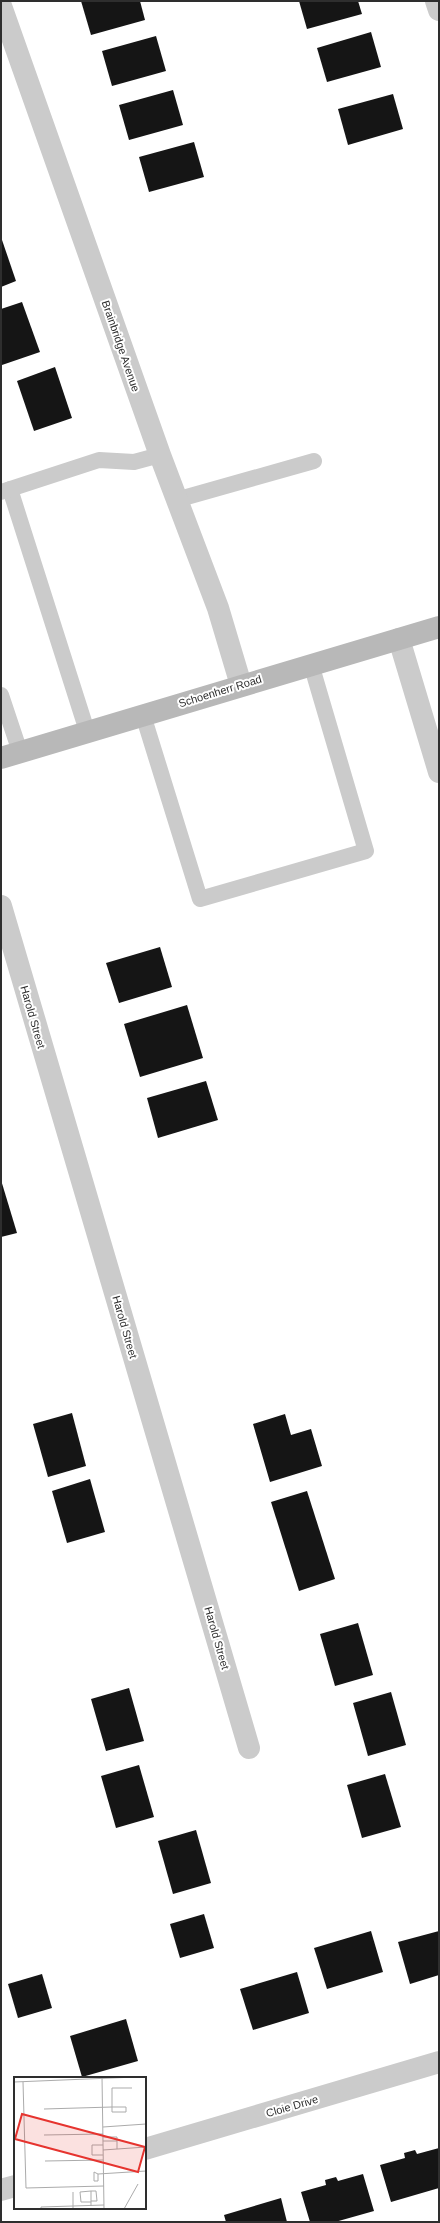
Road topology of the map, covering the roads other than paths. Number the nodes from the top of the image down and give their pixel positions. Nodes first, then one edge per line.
1 (436, 1) edge
2 (1, 6) edge
3 (439, 10) edge
4 (160, 455) junction
5 (314, 460) dead end
6 (5, 491) edge
7 (176, 500) junction
8 (439, 627) edge
9 (399, 639) junction
10 (311, 664) junction
11 (241, 685) junction
12 (1, 695) edge
13 (142, 715) junction
14 (87, 731) junction
15 (11, 755) edge
16 (439, 772) edge
17 (1, 906) edge
18 (249, 1748) dead end
19 (439, 2062) edge
20 (146, 2149) edge
21 (14, 2186) edge
22 (1, 2190) edge

1 - 3 street
2 - 4 street, Brainbridge Avenue
4 - 6 lane
4 - 7 street, Brainbridge Avenue
5 - 7 lane
6 - 14 lane
7 - 11 street, Brainbridge Avenue
8 - 9 main road, Schoenherr Road
9 - 10 main road, Schoenherr Road
9 - 16 street
10 - 11 main road, Schoenherr Road
10 - 13 lane
11 - 13 main road, Schoenherr Road
12 - 15 lane
13 - 14 main road, Schoenherr Road
14 - 15 main road, Schoenherr Road
17 - 18 street, Harold Street
19 - 20 street, Cloie Drive
21 - 22 street

